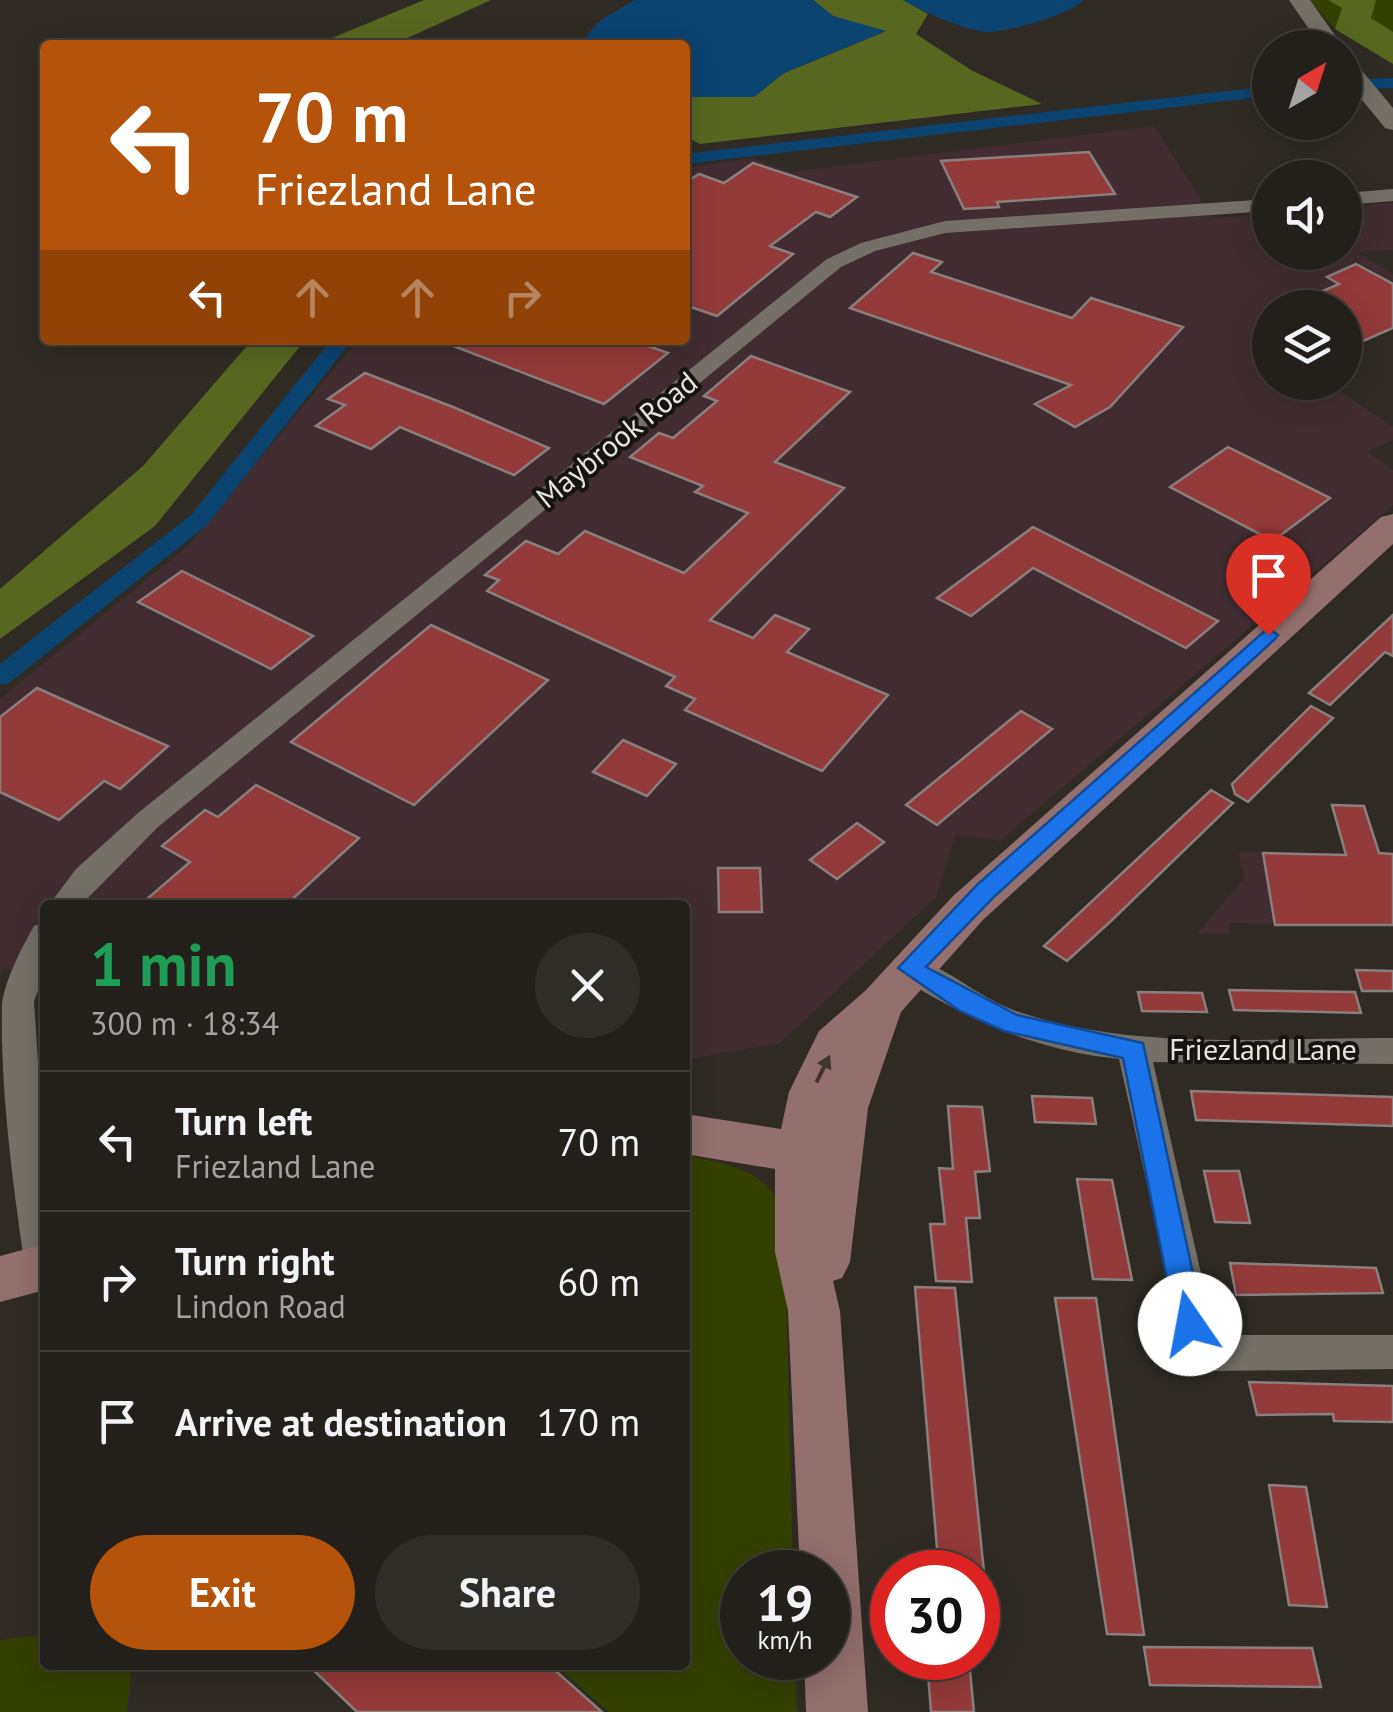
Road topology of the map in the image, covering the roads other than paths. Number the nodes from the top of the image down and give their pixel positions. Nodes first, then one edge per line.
1 (1298, 0) edge
2 (1320, 30) edge
3 (1362, 87) edge
4 (1393, 124) edge
5 (1393, 195) edge
6 (1362, 198) edge
7 (1252, 205) edge
8 (1393, 525) edge
9 (69, 900) edge
10 (40, 946) edge
11 (895, 986) junction
12 (1134, 1050) junction
13 (1393, 1051) edge
14 (690, 1135) edge
15 (818, 1156) junction
16 (29, 1271) edge
17 (1393, 1352) edge
18 (837, 1712) edge

1 - 2 street
3 - 4 street
5 - 6 street
7 - 9 street, Maybrook Road
8 - 11 main road
10 - 16 street
11 - 12 street, Friezland Lane
11 - 15 main road
12 - 13 street, Friezland Lane
12 - 17 street
14 - 15 main road
15 - 18 main road

